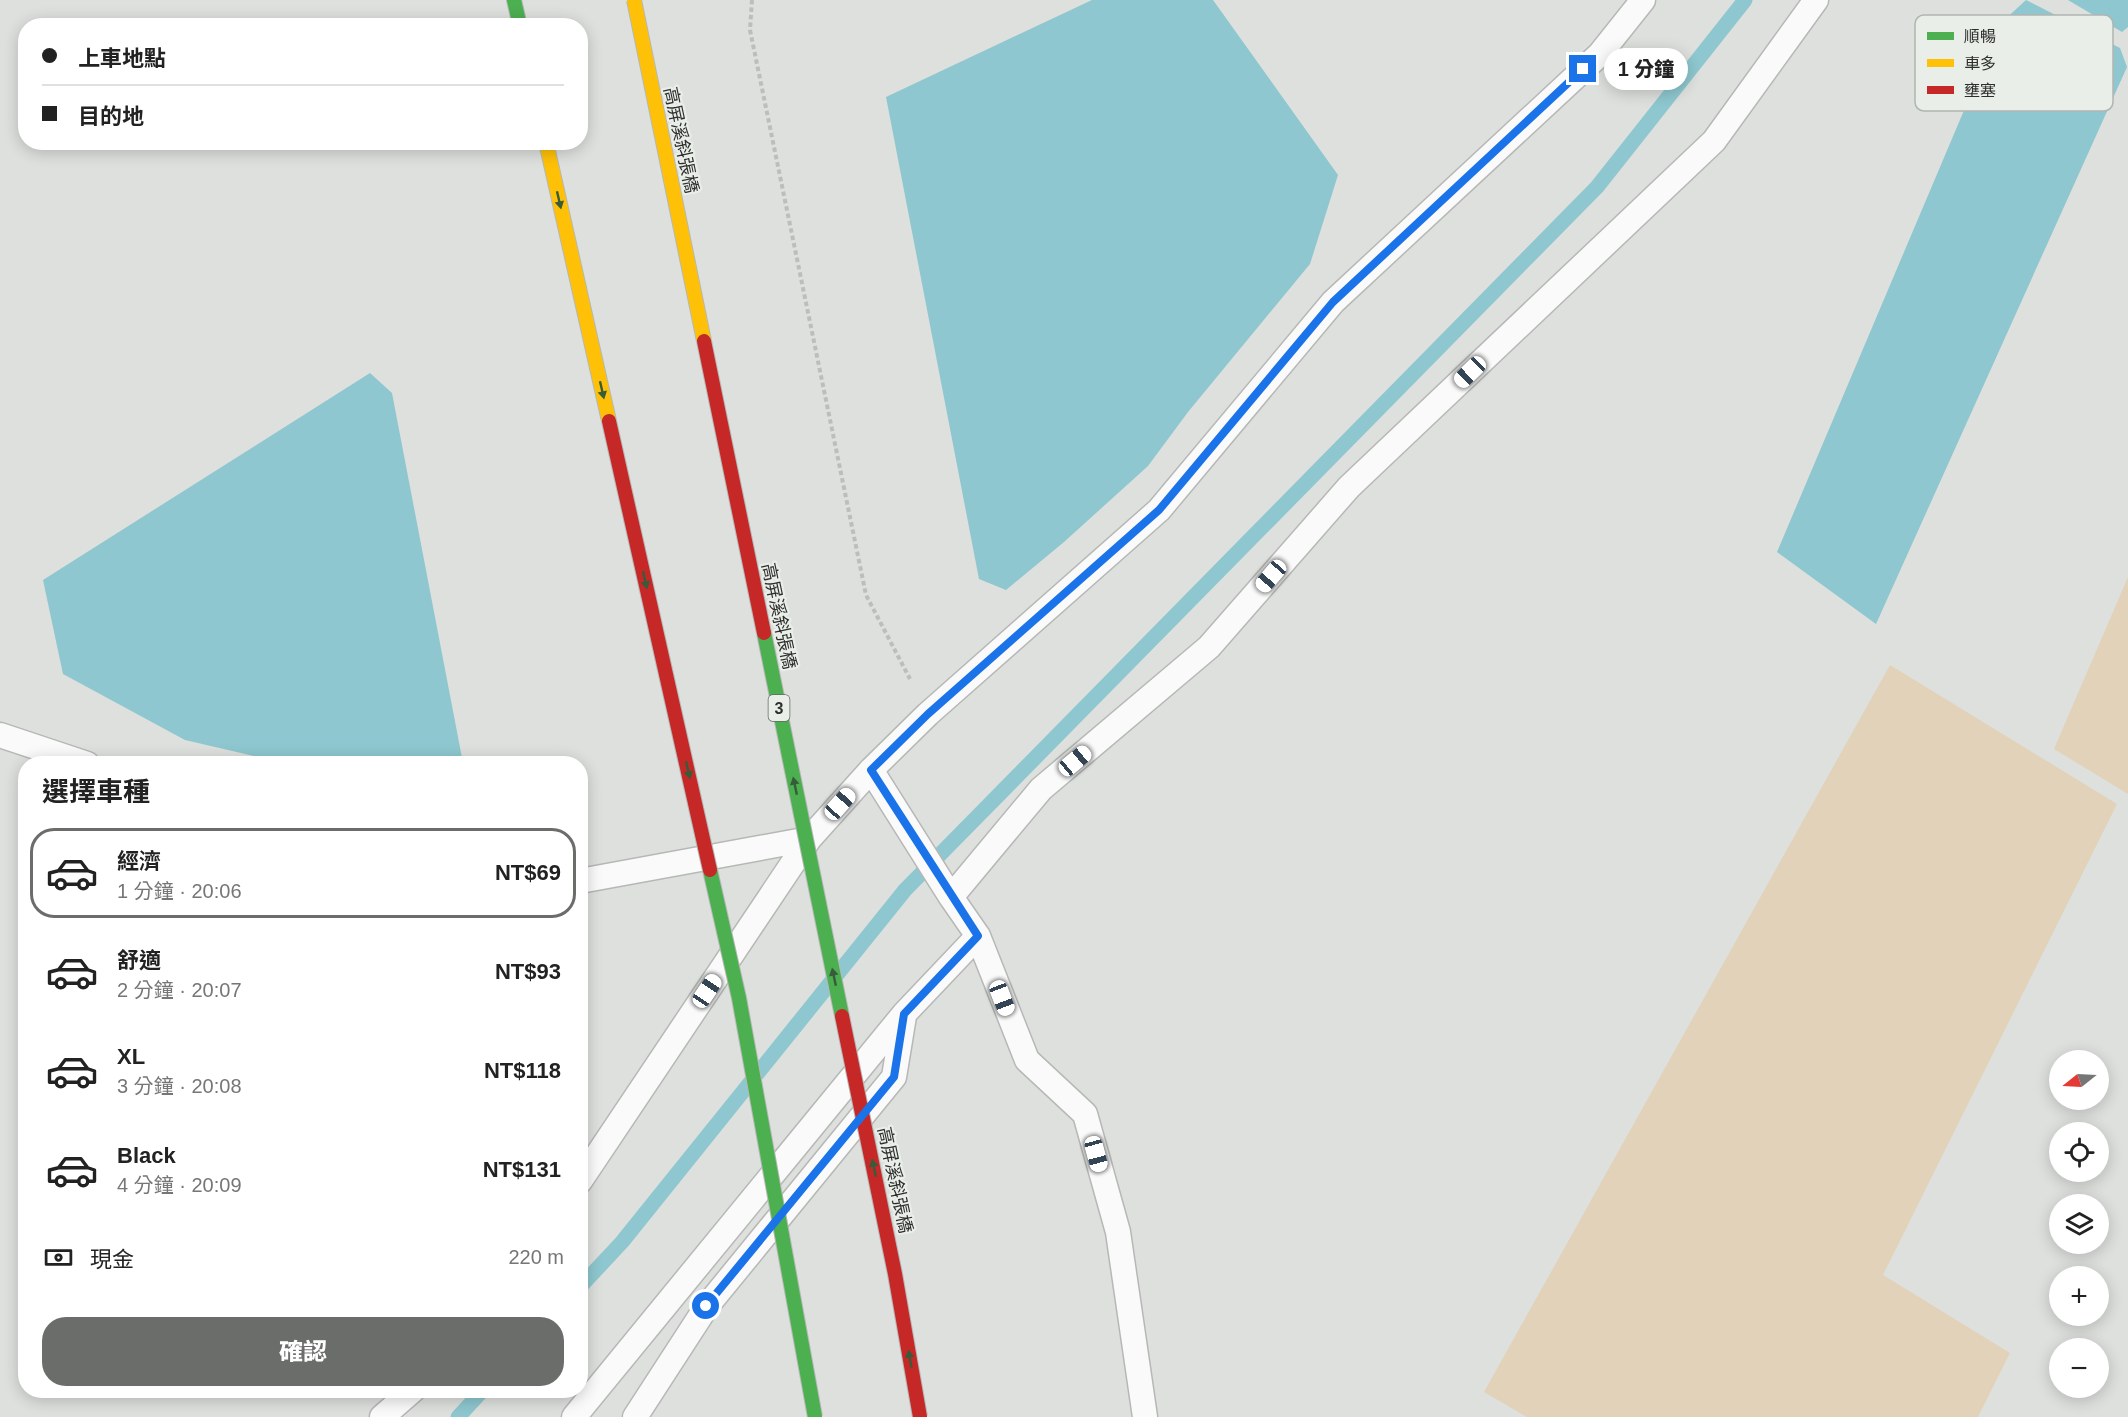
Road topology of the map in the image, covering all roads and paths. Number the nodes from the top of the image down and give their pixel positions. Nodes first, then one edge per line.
1 (514, 0) edge
2 (634, 0) edge
3 (752, 0) edge
4 (1643, 0) edge
5 (1816, 0) edge
6 (518, 18) edge
7 (548, 150) edge
8 (928, 714) junction
9 (0, 735) edge
10 (63, 756) edge
11 (871, 770) junction
12 (809, 839) junction
13 (588, 880) edge
14 (947, 891) junction
15 (978, 936) junction
16 (904, 1014) junction
17 (588, 1169) edge
18 (404, 1398) edge
19 (382, 1417) edge
20 (574, 1417) edge
21 (635, 1417) edge
22 (815, 1417) edge
23 (920, 1417) edge
24 (1144, 1417) edge

1 - 6 highway
23 -> 2 highway, 高屏溪斜張橋 / 3, bridge
3 - 8 path
4 - 8 lane
5 - 14 lane
7 -> 22 highway, bridge
8 - 11 lane
9 - 10 lane
11 - 12 lane
11 - 14 lane
12 - 13 lane
12 - 17 lane
14 - 15 lane
15 - 16 lane
15 - 24 lane
16 - 20 lane
16 - 21 lane
18 - 19 lane

